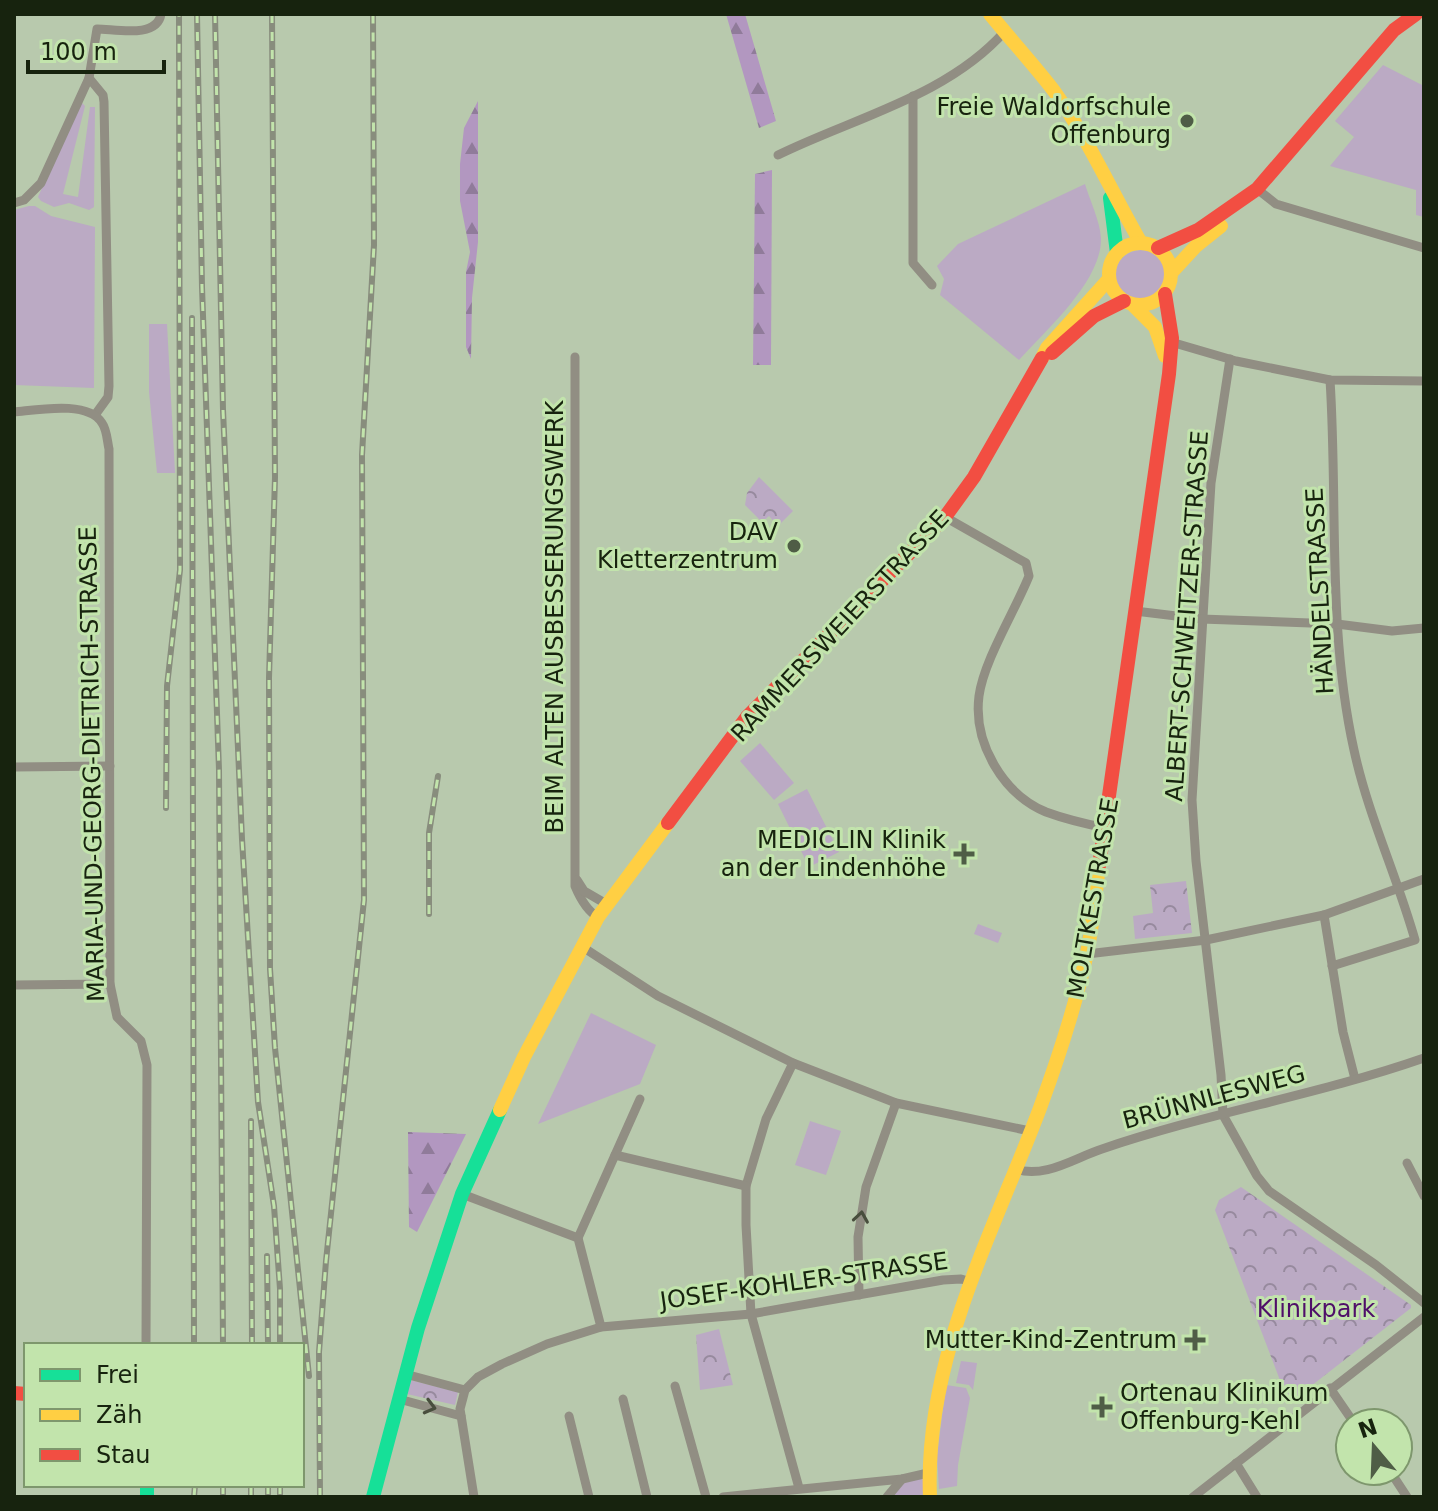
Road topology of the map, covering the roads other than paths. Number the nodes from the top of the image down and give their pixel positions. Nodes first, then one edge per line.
1 (161, 14) edge
2 (990, 14) edge
3 (1416, 14) edge
4 (1005, 31) junction
5 (89, 78) junction
6 (913, 96) junction
7 (778, 155) dead end
8 (1109, 188) junction
9 (1256, 190) junction
10 (14, 203) edge
11 (1141, 243) junction
12 (1158, 248) junction
13 (1424, 248) edge
14 (1117, 253) junction
15 (1172, 272) junction
16 (1109, 279) junction
17 (932, 285) dead end
18 (1165, 294) junction
19 (1128, 302) junction
20 (1171, 342) junction
21 (575, 357) dead end
22 (1230, 359) junction
23 (1040, 364) junction
24 (1169, 374) junction
25 (1330, 380) junction
26 (1424, 381) edge
27 (14, 409) edge
28 (32, 410) junction
29 (95, 415) junction
30 (14, 418) edge
31 (945, 517) junction
32 (1135, 611) junction
33 (1201, 619) junction
34 (1337, 624) junction
35 (1424, 628) edge
36 (110, 766) junction
37 (14, 767) edge
38 (1106, 828) junction
39 (575, 877) junction
40 (1424, 879) edge
41 (1400, 887) junction
42 (608, 905) junction
43 (1324, 915) junction
44 (598, 917) junction
45 (1206, 940) junction
46 (581, 946) junction
47 (1087, 954) junction
48 (1332, 966) junction
49 (110, 984) junction
50 (14, 985) edge
51 (1424, 1058) edge
52 (793, 1063) junction
53 (1355, 1079) junction
54 (640, 1099) dead end
55 (896, 1103) junction
56 (1223, 1115) junction
57 (1030, 1131) junction
58 (615, 1155) junction
59 (1407, 1163) dead end
60 (1015, 1169) junction
61 (746, 1186) junction
62 (462, 1194) junction
63 (1424, 1196) edge
64 (578, 1238) junction
65 (972, 1282) junction
66 (859, 1295) junction
67 (1424, 1303) edge
68 (751, 1314) junction
69 (1424, 1317) edge
70 (601, 1327) junction
71 (146, 1343) edge
72 (405, 1374) junction
73 (675, 1386) dead end
74 (1330, 1388) junction
75 (465, 1390) junction
76 (399, 1399) junction
77 (623, 1399) dead end
78 (1343, 1407) edge
79 (461, 1416) junction
80 (569, 1416) dead end
81 (1236, 1463) junction
82 (928, 1473) junction
83 (902, 1479) junction
84 (799, 1488) junction
85 (373, 1497) edge
86 (474, 1497) edge
87 (589, 1497) edge
88 (647, 1497) edge
89 (706, 1497) edge
90 (723, 1497) edge
91 (887, 1497) edge
92 (930, 1497) edge
93 (1193, 1497) edge
94 (1257, 1497) edge

1 - 5 street
2 - 4 street
3 - 9 street
4 - 6 street
4 - 8 street
5 - 10 street
5 - 29 street
6 - 7 street
6 - 17 street
8 - 11 street
8 - 14 street
9 - 12 street
9 - 13 street
9 - 15 street
11 - 12 street
11 - 14 street
12 - 15 street
14 - 16 street
15 - 18 street
16 - 19 street
16 - 23 street, RAMMERSWEIERSTRASSE
18 - 19 street
18 - 20 street, MOLTKESTRASSE
19 - 23 street, RAMMERSWEIERSTRASSE
19 - 24 street, MOLTKESTRASSE
20 - 22 street
20 - 24 street, MOLTKESTRASSE
21 - 39 street, BEIM ALTEN AUSBESSERUNGSWERK
22 - 25 street
22 - 33 street, ALBERT-SCHWEITZER-STRASSE
23 - 31 street, RAMMERSWEIERSTRASSE
24 - 32 street, MOLTKESTRASSE
25 - 26 street
25 - 34 street, HÄNDELSTRASSE
27 - 28 street
28 - 29 street
28 - 30 street
29 - 36 street, MARIA-UND-GEORG-DIETRICH-STRASSE
31 - 38 street
31 - 42 street, RAMMERSWEIERSTRASSE
32 - 33 street
32 - 38 street, MOLTKESTRASSE
33 - 34 street
33 - 45 street, ALBERT-SCHWEITZER-STRASSE
34 - 35 street
34 - 41 street, HÄNDELSTRASSE
36 - 37 street
36 - 49 street, MARIA-UND-GEORG-DIETRICH-STRASSE
38 - 47 street, MOLTKESTRASSE
39 - 42 street
39 - 44 street, BEIM ALTEN AUSBESSERUNGSWERK
40 - 41 street
41 - 43 street
41 - 48 street, HÄNDELSTRASSE
42 - 44 street, RAMMERSWEIERSTRASSE
43 - 45 street
43 - 48 street
44 - 46 street, RAMMERSWEIERSTRASSE
45 - 47 street
45 - 56 street, ALBERT-SCHWEITZER-STRASSE
46 - 52 street
46 - 62 street, RAMMERSWEIERSTRASSE
47 - 57 street, MOLTKESTRASSE
48 - 53 street
49 - 50 street
49 - 71 street, MARIA-UND-GEORG-DIETRICH-STRASSE
51 - 53 street, BRÜNNLESWEG
52 - 55 street
52 - 61 street
53 - 56 street, BRÜNNLESWEG
54 - 58 street
55 - 57 street
66 -> 55 street
56 - 60 street, BRÜNNLESWEG
56 - 67 street
57 - 60 street, MOLTKESTRASSE
58 - 61 street
58 - 64 street
59 - 63 street
60 - 65 street, MOLTKESTRASSE
61 - 68 street
62 - 64 street
62 - 72 street, RAMMERSWEIERSTRASSE
64 - 70 street
65 - 66 street, JOSEF-KOHLER-STRASSE
65 - 82 street, MOLTKESTRASSE
66 - 68 street, JOSEF-KOHLER-STRASSE
68 - 70 street, JOSEF-KOHLER-STRASSE
68 - 84 street
69 - 74 street
70 - 75 street, JOSEF-KOHLER-STRASSE
72 - 75 street
72 - 76 street, RAMMERSWEIERSTRASSE
73 - 89 street
74 - 78 street
74 - 81 street
75 - 79 street
76 -> 79 street
76 - 85 street, RAMMERSWEIERSTRASSE
77 - 88 street
79 - 86 street
80 - 87 street
81 - 93 street
81 - 94 street
82 - 83 street
82 - 92 street, MOLTKESTRASSE
83 - 84 street
83 - 91 street
84 - 90 street

